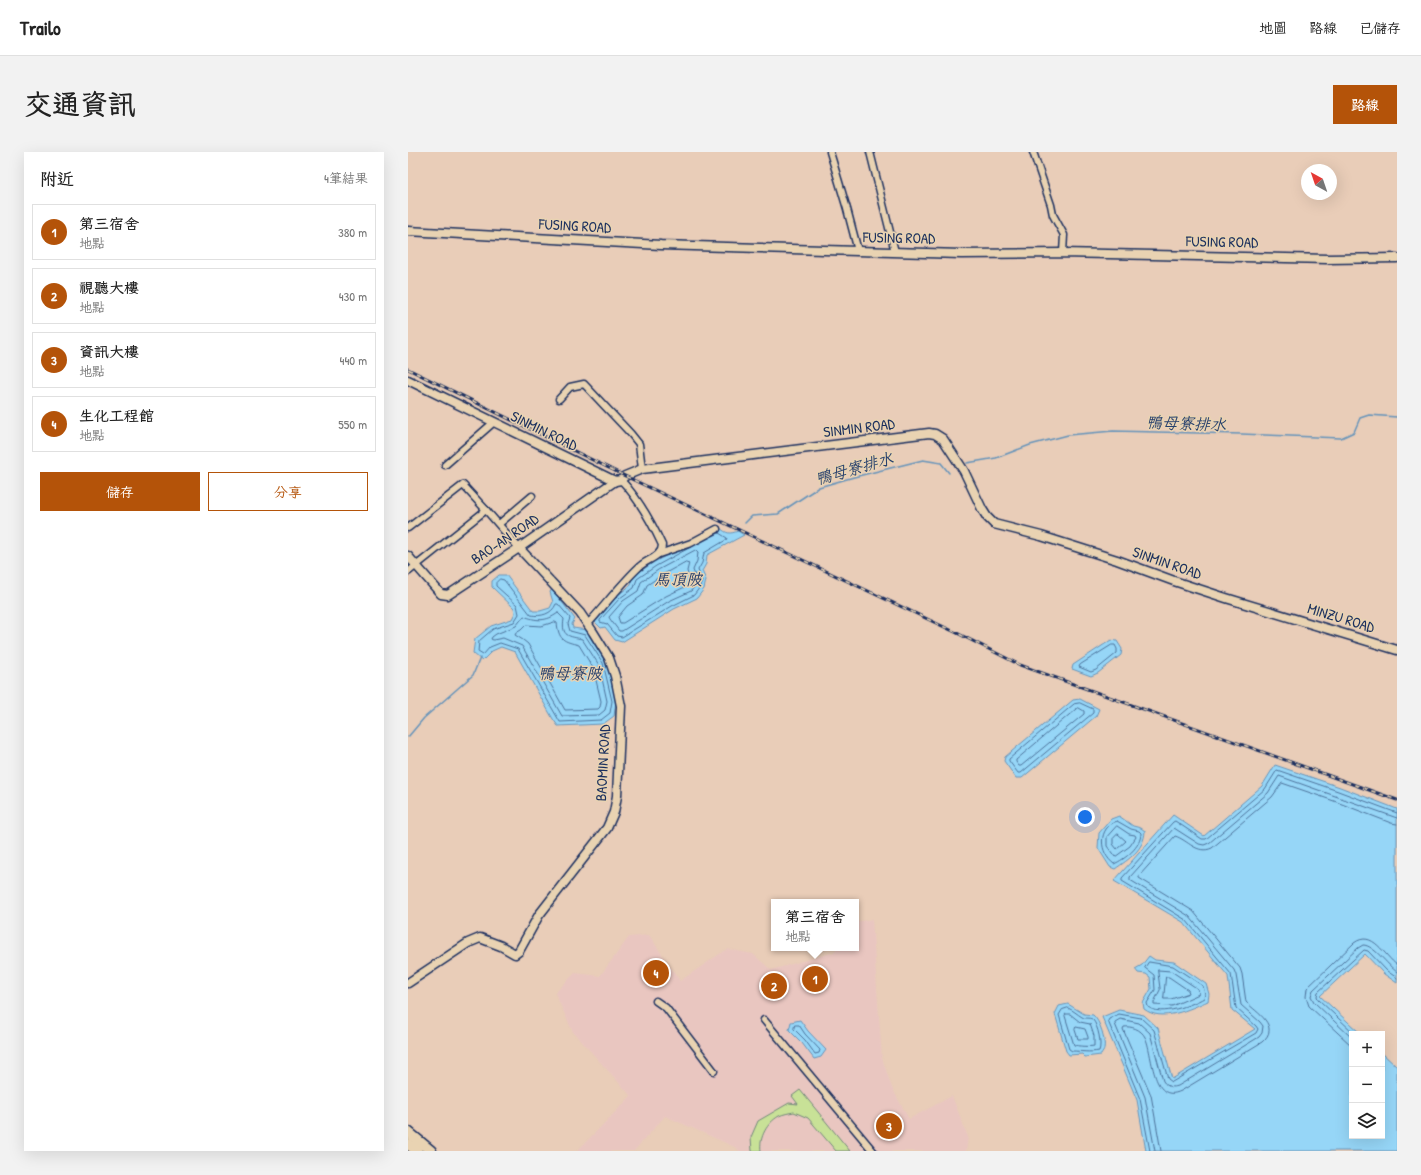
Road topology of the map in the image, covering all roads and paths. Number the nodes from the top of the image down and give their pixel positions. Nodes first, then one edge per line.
1 (830, 152) edge
2 (870, 152) edge
3 (1034, 152) edge
4 (408, 231) edge
5 (858, 251) junction
6 (895, 252) junction
7 (1063, 253) junction
8 (1394, 259) edge
9 (408, 380) edge
10 (559, 399) dead end
11 (494, 422) junction
12 (445, 465) dead end
13 (642, 469) junction
14 (618, 480) junction
15 (532, 496) dead end
16 (486, 510) junction
17 (499, 524) junction
18 (408, 528) edge
19 (717, 529) dead end
20 (519, 548) junction
21 (659, 554) junction
22 (408, 556) edge
23 (416, 566) junction
24 (408, 572) edge
25 (1277, 612) joint
26 (588, 624) junction
27 (1397, 650) edge
28 (408, 983) edge
29 (656, 1001) dead end
30 (764, 1020) dead end
31 (714, 1071) dead end
32 (408, 1132) edge
33 (408, 1144) edge
34 (417, 1151) edge
35 (431, 1151) edge
36 (873, 1151) edge

1 - 5 street
2 - 6 street
3 - 7 street
4 - 5 street, FUSING ROAD
5 - 6 street, FUSING ROAD
6 - 7 street, FUSING ROAD
7 - 8 street, FUSING ROAD
9 - 11 street, SINMIN ROAD
10 - 13 street
11 - 12 street
11 - 14 street, SINMIN ROAD
13 - 14 street, SINMIN ROAD
13 - 25 street, SINMIN ROAD
14 - 20 street, BAO-AN ROAD
14 - 21 street
15 - 17 street
16 - 17 street, BAOMIN ROAD
16 - 18 street, BAOMIN ROAD
16 - 23 street
17 - 20 street, BAOMIN ROAD
19 - 21 street
20 - 23 street, BAO-AN ROAD
20 - 26 street, BAOMIN ROAD
21 - 26 street
22 - 23 street, BAO-AN ROAD
23 - 24 street
25 - 27 street, MINZU ROAD
26 - 28 street, BAOMIN ROAD
29 - 31 street
30 - 36 street
32 - 35 main road
33 - 34 main road

